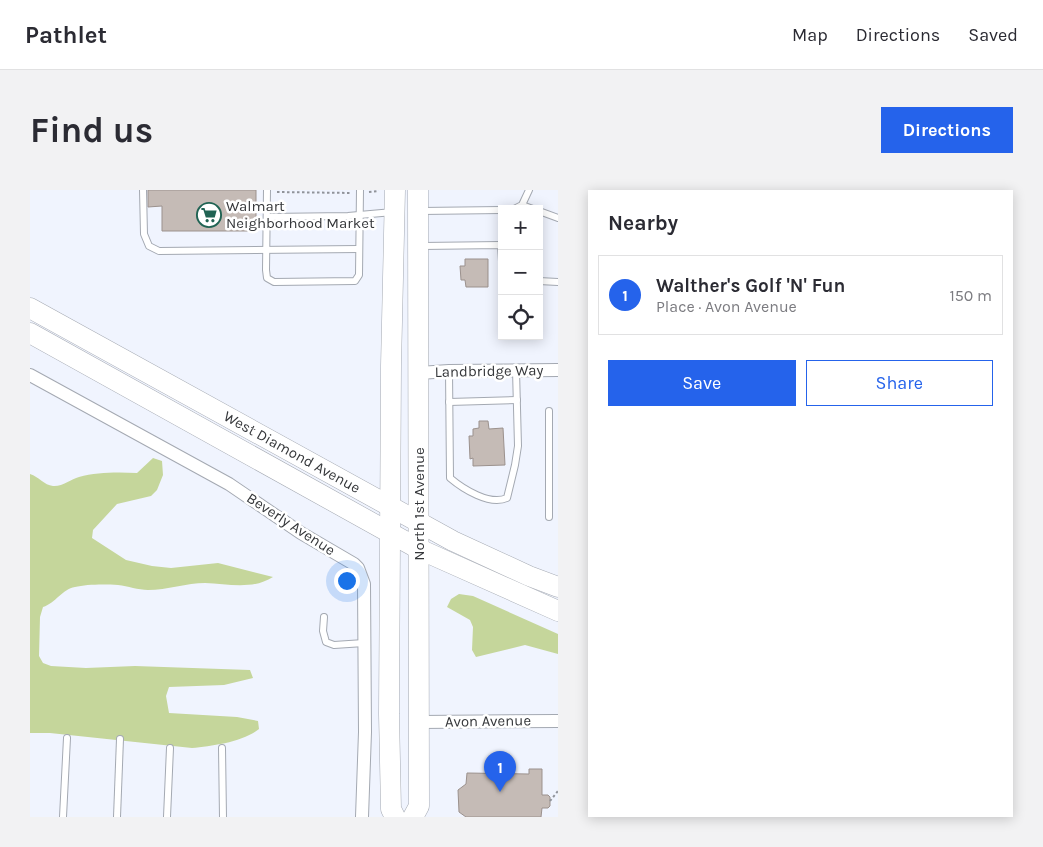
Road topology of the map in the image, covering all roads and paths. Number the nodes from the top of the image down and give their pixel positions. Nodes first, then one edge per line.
1 (143, 190) edge
2 (384, 190) edge
3 (394, 190) edge
4 (418, 190) edge
5 (529, 190) edge
6 (267, 191) edge
7 (360, 192) edge
8 (522, 205) edge
9 (498, 210) edge
10 (418, 211) junction
11 (394, 212) junction
12 (543, 212) edge
13 (360, 215) junction
14 (267, 217) junction
15 (558, 218) edge
16 (418, 246) junction
17 (359, 249) junction
18 (266, 250) junction
19 (501, 250) edge
20 (543, 281) edge
21 (558, 282) edge
22 (30, 308) edge
23 (30, 333) edge
24 (516, 370) junction
25 (558, 370) edge
26 (449, 371) junction
27 (419, 373) junction
28 (30, 375) edge
29 (517, 400) junction
30 (449, 402) junction
31 (548, 411) dead end
32 (549, 462) junction
33 (558, 462) edge
34 (390, 506) junction
35 (550, 517) dead end
36 (419, 522) junction
37 (390, 532) junction
38 (419, 548) junction
39 (558, 587) edge
40 (558, 611) edge
41 (324, 616) dead end
42 (364, 643) junction
43 (558, 721) edge
44 (419, 722) junction
45 (66, 738) dead end
46 (120, 739) dead end
47 (170, 748) dead end
48 (222, 748) dead end
49 (558, 791) edge
50 (550, 801) dead end
51 (63, 817) edge
52 (118, 817) edge
53 (167, 817) edge
54 (223, 817) edge
55 (362, 817) edge
56 (395, 817) edge
57 (413, 817) edge

1 - 18 lane
2 - 7 path
3 - 11 main road, North 1st Avenue
4 - 10 main road, North 1st Avenue
5 - 8 lane
6 - 7 path
6 - 14 lane
7 - 13 lane
9 - 10 lane
10 - 16 main road, North 1st Avenue
11 - 13 lane
11 - 34 main road, North 1st Avenue
12 - 15 lane
13 - 14 lane
13 - 17 lane
14 - 18 lane
16 - 19 lane
16 - 27 main road, North 1st Avenue
17 - 18 lane
17 - 18 lane
20 - 21 lane
22 - 34 main road, West Diamond Avenue
23 - 37 main road, West Diamond Avenue
24 - 25 street, Landbridge Way
24 - 26 street, Landbridge Way
24 - 29 lane
26 - 27 street, Landbridge Way
26 - 30 lane
27 - 36 main road, North 1st Avenue
28 - 42 street, Beverly Avenue
29 - 30 lane
29 - 30 lane
31 - 32 lane
32 - 33 lane
32 - 35 lane
34 - 36 main road, West Diamond Avenue
34 - 37 main road, North 1st Avenue
36 - 38 main road, North 1st Avenue
36 - 39 main road, West Diamond Avenue
37 - 38 main road, West Diamond Avenue
37 - 56 main road, North 1st Avenue
38 - 40 main road, West Diamond Avenue
38 - 44 main road, North 1st Avenue
41 - 42 lane
42 - 55 street, Beverly Avenue
43 - 44 street, Avon Avenue
44 - 57 main road, North 1st Avenue
45 - 51 lane
46 - 52 lane
47 - 53 lane
48 - 54 lane
49 - 50 path

